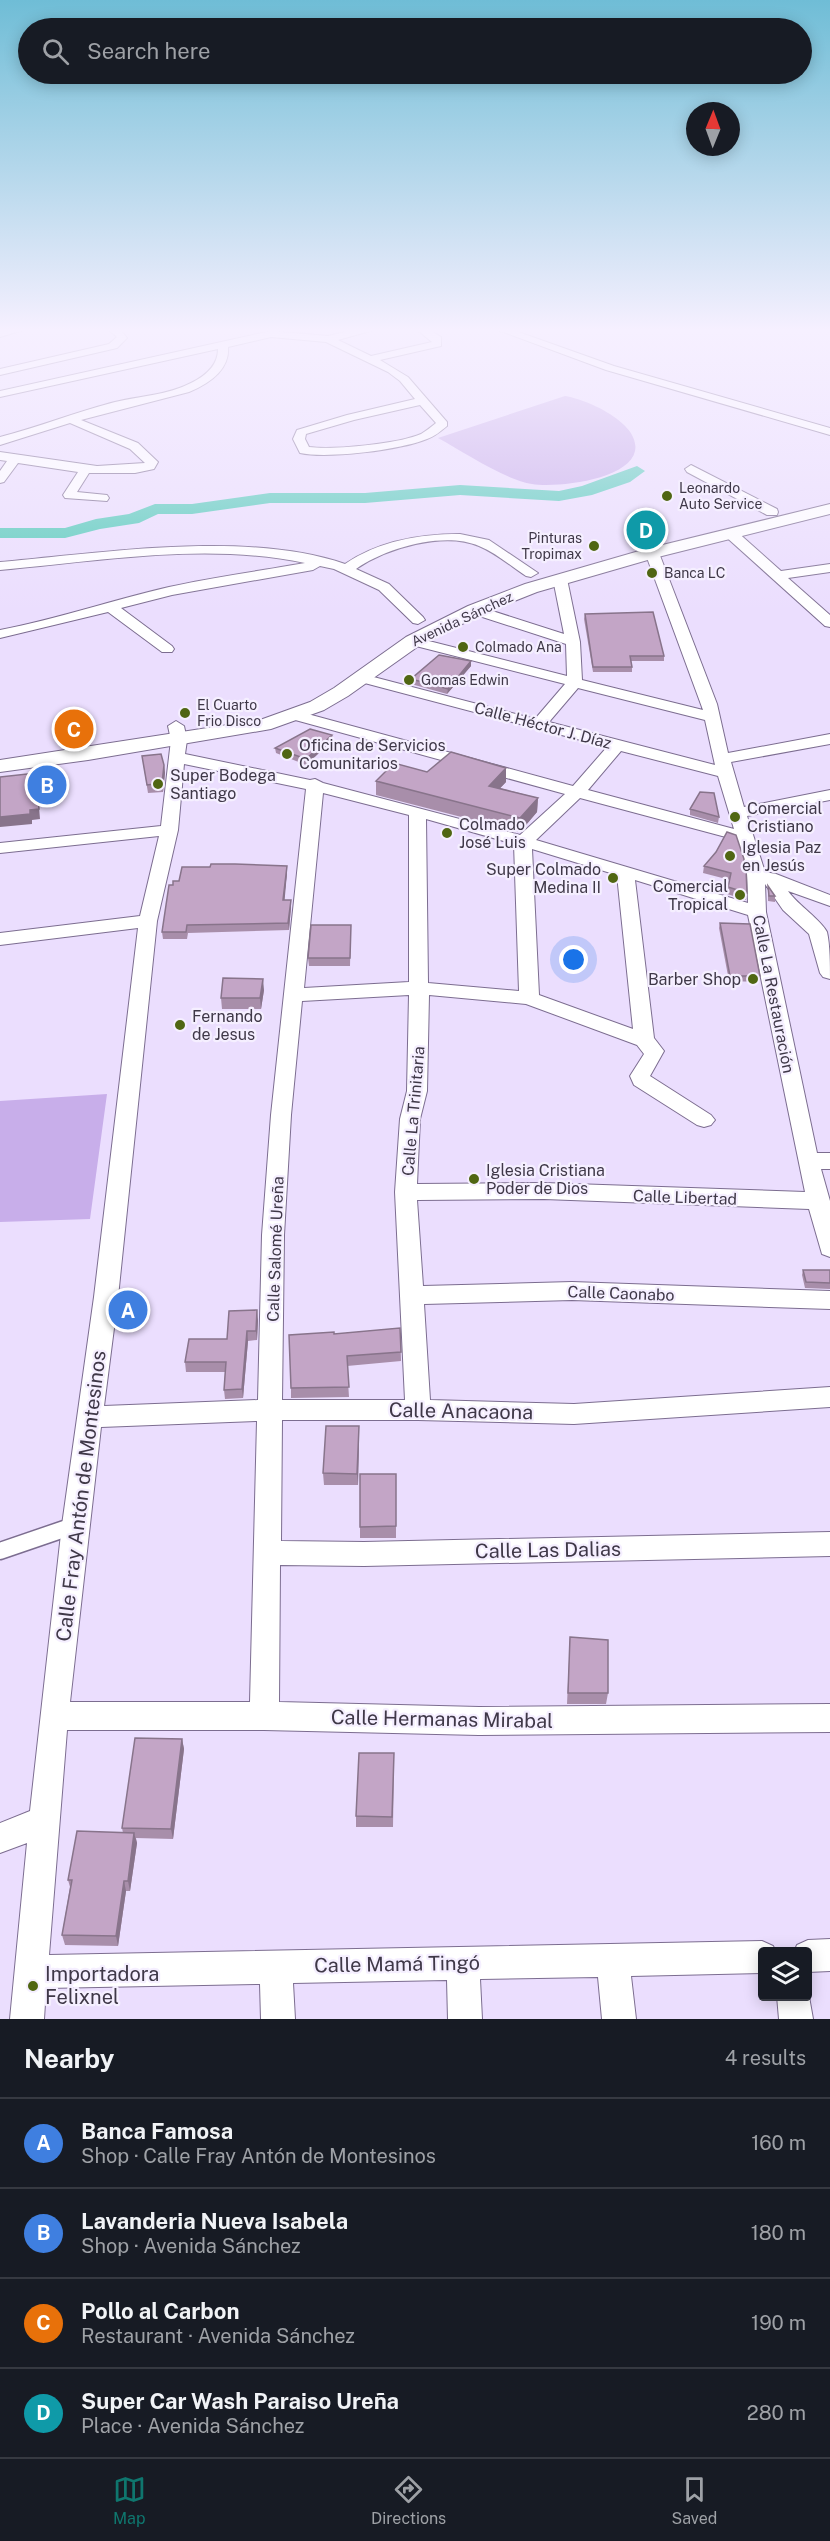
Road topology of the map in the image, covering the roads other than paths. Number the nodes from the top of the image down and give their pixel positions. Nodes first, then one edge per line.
1 (57, 423) edge
2 (80, 423) edge
3 (330, 423) edge
4 (442, 423) edge
5 (800, 423) edge
6 (830, 432) edge
7 (0, 441) edge
8 (0, 456) edge
9 (15, 459) junction
10 (86, 468) junction
11 (691, 469) dead end
12 (0, 479) edge
13 (103, 498) dead end
14 (830, 499) edge
15 (830, 509) edge
16 (772, 512) junction
17 (730, 534) junction
18 (646, 549) junction
19 (327, 564) junction
20 (0, 566) edge
21 (830, 568) edge
22 (347, 569) junction
23 (531, 573) junction
24 (777, 576) junction
25 (560, 579) junction
26 (109, 606) junction
27 (830, 606) edge
28 (813, 609) junction
29 (476, 610) junction
30 (418, 620) junction
31 (830, 623) edge
32 (1, 633) edge
33 (413, 641) junction
34 (573, 642) junction
35 (167, 650) dead end
36 (362, 678) junction
37 (575, 682) junction
38 (293, 715) junction
39 (712, 717) junction
40 (540, 723) junction
41 (830, 739) edge
42 (177, 741) junction
43 (617, 745) junction
44 (0, 753) edge
45 (0, 766) edge
46 (723, 766) junction
47 (315, 784) junction
48 (577, 792) junction
49 (830, 795) edge
50 (417, 813) junction
51 (737, 813) junction
52 (169, 830) junction
53 (744, 837) junction
54 (523, 842) junction
55 (0, 848) edge
56 (625, 871) junction
57 (763, 875) junction
58 (830, 901) edge
59 (757, 912) junction
60 (148, 921) junction
61 (0, 939) edge
62 (830, 973) edge
63 (417, 988) junction
64 (292, 995) junction
65 (530, 998) junction
66 (644, 1040) junction
67 (704, 1120) dead end
68 (819, 1161) edge
69 (406, 1192) junction
70 (819, 1201) junction
71 (830, 1248) edge
72 (413, 1295) junction
73 (830, 1300) edge
74 (830, 1397) edge
75 (271, 1410) junction
76 (418, 1410) junction
77 (91, 1417) junction
78 (75, 1526) junction
79 (830, 1544) edge
80 (0, 1551) edge
81 (266, 1553) junction
82 (54, 1716) junction
83 (264, 1716) junction
84 (830, 1718) edge
85 (44, 1821) junction
86 (0, 1838) edge
87 (830, 1955) edge
88 (812, 1956) edge
89 (758, 1957) edge
90 (613, 1959) junction
91 (463, 1964) junction
92 (276, 1966) junction
93 (31, 1972) junction
94 (794, 2001) edge
95 (27, 2019) edge
96 (278, 2019) edge
97 (465, 2019) edge
98 (620, 2019) edge
99 (796, 2019) edge

1 - 7 street
2 - 10 street
3 - 4 street
5 - 6 street
8 - 9 street
9 - 10 street
9 - 12 street
10 - 13 street
11 - 16 street
14 - 16 street, Avenida Sánchez
15 - 17 street, Avenida Sánchez
16 - 18 street, Avenida Sánchez
17 - 18 street, Avenida Sánchez
17 - 24 street
18 - 23 street, Avenida Sánchez
18 - 25 street, Avenida Sánchez
18 - 39 street, Calle La Restauración
19 - 20 street
19 - 22 street
19 - 26 street
21 - 24 street
22 - 23 street
22 - 30 street
23 - 30 street, Avenida Sánchez
24 - 28 street
25 - 29 street, Avenida Sánchez
25 - 34 street
26 - 32 street
26 - 35 street
27 - 28 street
28 - 31 street
29 - 33 street, Avenida Sánchez
29 - 34 street
30 - 42 street, Avenida Sánchez
33 - 36 street, Avenida Sánchez
33 - 37 street
34 - 37 street
36 - 38 street, Avenida Sánchez
36 - 40 street, Calle Héctor J. Díaz
37 - 39 street
37 - 40 street
38 - 42 street, Avenida Sánchez
38 - 48 street
39 - 46 street, Calle La Restauración
40 - 43 street, Calle Héctor J. Díaz
41 - 46 street
42 - 44 street, Avenida Sánchez
42 - 45 street, Avenida Sánchez
42 - 47 street
42 - 52 street, Calle Fray Antón de Montesinos
43 - 46 street, Calle Héctor J. Díaz
43 - 48 street
46 - 51 street, Calle La Restauración
47 - 50 street
47 - 64 street, Calle Salomé Ureña
48 - 53 street
48 - 54 street
49 - 51 street
50 - 54 street
50 - 63 street, Calle La Trinitaria
51 - 53 street, Calle La Restauración
52 - 55 street
52 - 60 street, Calle Fray Antón de Montesinos
53 - 57 street, Calle La Restauración
54 - 56 street
54 - 65 street
56 - 59 street
56 - 66 street
57 - 58 street
57 - 59 street, Calle La Restauración
57 - 62 street
59 - 68 street, Calle La Restauración
60 - 61 street
60 - 77 street, Calle Fray Antón de Montesinos
63 - 64 street
63 - 65 street
63 - 69 street, Calle La Trinitaria
64 - 75 street, Calle Salomé Ureña
65 - 66 street
66 - 67 street
68 - 70 street, Calle La Restauración
69 - 70 street, Calle Libertad
69 - 72 street, Calle La Trinitaria
70 - 71 street, Calle La Restauración
72 - 73 street, Calle Caonabo
72 - 76 street, Calle La Trinitaria
74 - 76 street, Calle Anacaona
75 - 76 street, Calle Anacaona
75 - 77 street, Calle Anacaona
75 - 81 street, Calle Salomé Ureña
77 - 78 street, Calle Fray Antón de Montesinos
78 - 80 lane
78 - 82 street, Calle Fray Antón de Montesinos
79 - 81 street, Calle Las Dalias
81 - 83 street, Calle Salomé Ureña
82 - 83 street, Calle Hermanas Mirabal
82 - 85 street, Calle Fray Antón de Montesinos
83 - 84 street, Calle Hermanas Mirabal
85 - 86 street
85 - 93 street, Calle Fray Antón de Montesinos
87 - 88 street
89 - 90 street, Calle Mamá Tingó
90 - 91 street, Calle Mamá Tingó
90 - 98 street
91 - 92 street, Calle Mamá Tingó
91 - 97 street
92 - 93 street, Calle Mamá Tingó
92 - 96 street
93 - 95 street, Calle Fray Antón de Montesinos
94 - 99 street

